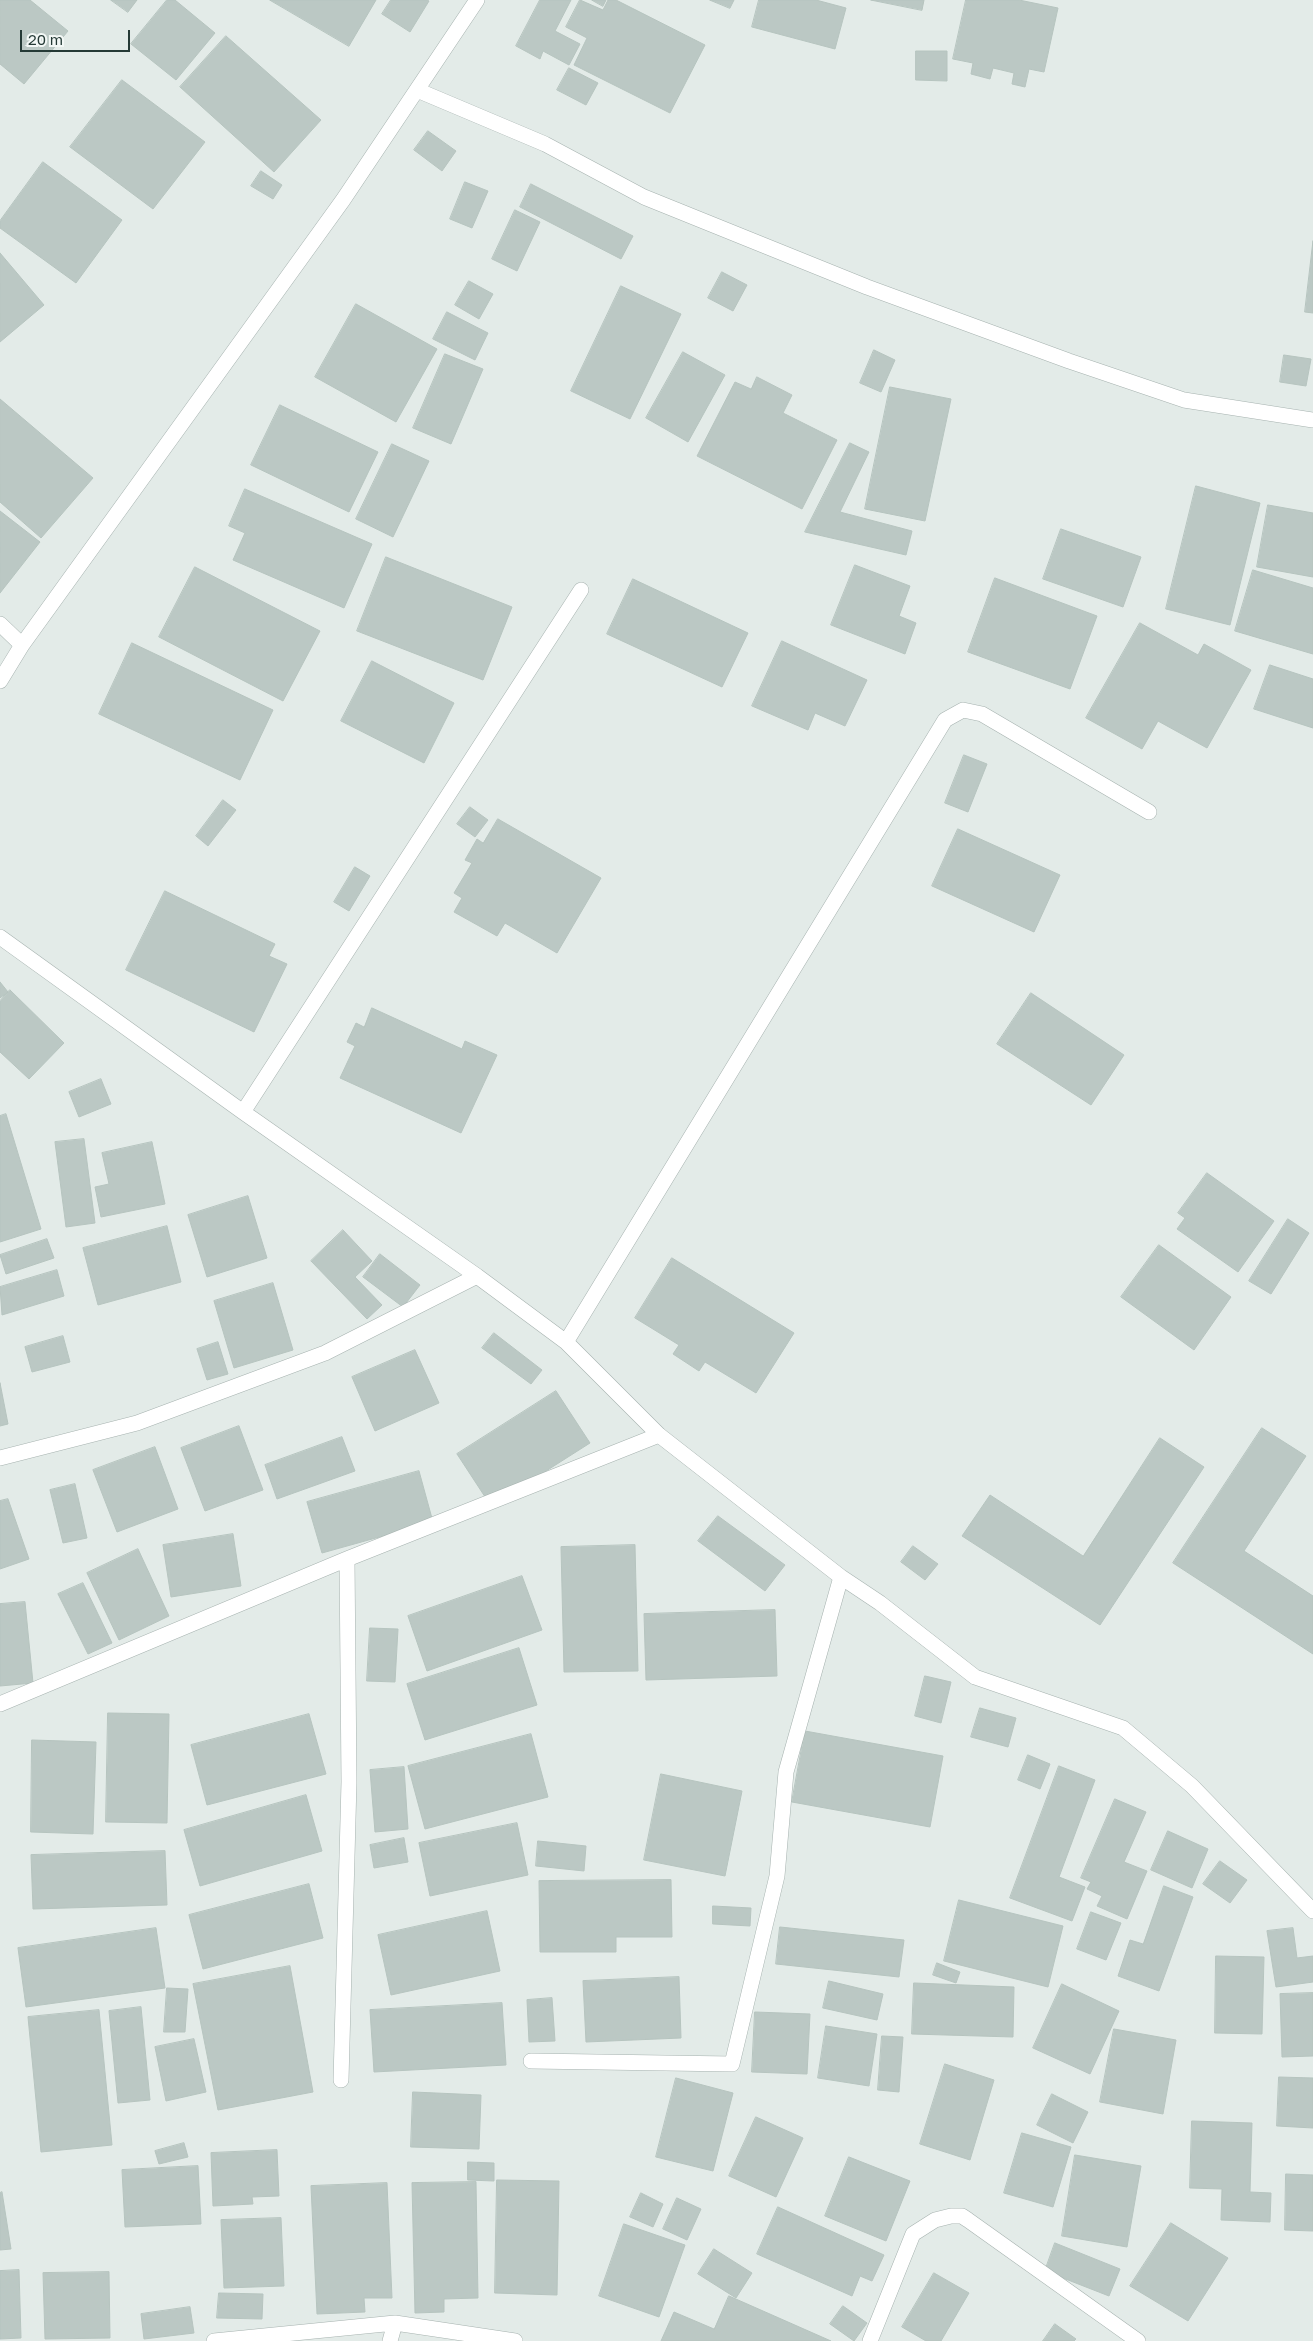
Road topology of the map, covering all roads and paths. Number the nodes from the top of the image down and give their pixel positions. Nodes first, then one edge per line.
1 (477, 0) edge
2 (417, 90) junction
3 (1313, 420) edge
4 (581, 590) dead end
5 (0, 624) edge
6 (22, 645) junction
7 (0, 681) edge
8 (1149, 812) dead end
9 (0, 937) edge
10 (243, 1112) junction
11 (477, 1276) junction
12 (566, 1342) junction
13 (659, 1435) junction
14 (0, 1458) edge
15 (347, 1559) junction
16 (841, 1577) junction
17 (0, 1704) edge
18 (1313, 1911) edge
19 (531, 2061) dead end
20 (341, 2080) dead end
21 (395, 2322) junction
22 (214, 2341) edge
23 (390, 2341) edge
24 (515, 2341) edge
25 (870, 2341) edge
26 (1138, 2341) edge

1 - 2 street
2 - 3 street
2 - 6 street
4 - 10 street
5 - 6 street
6 - 7 street
8 - 12 street
9 - 10 street
10 - 11 street
11 - 12 street
11 - 14 street
12 - 13 street
13 - 15 street
13 - 16 street
15 - 17 street
15 - 20 street
16 - 18 street
16 - 19 street
21 - 22 street
21 - 23 street
21 - 24 street
25 - 26 street

